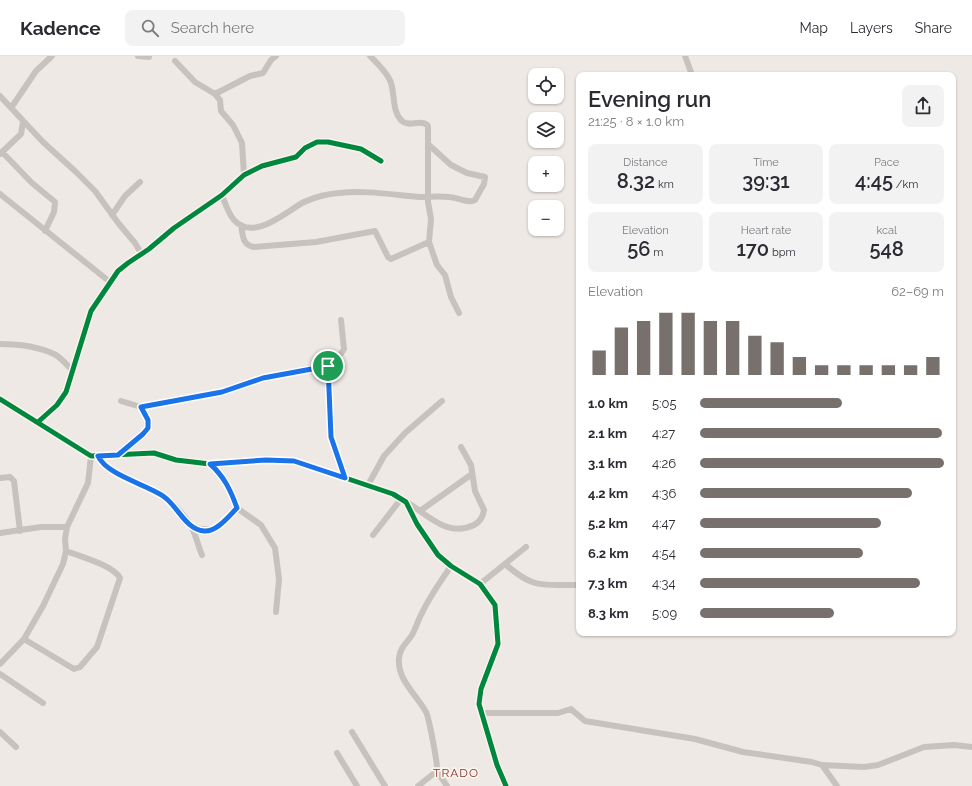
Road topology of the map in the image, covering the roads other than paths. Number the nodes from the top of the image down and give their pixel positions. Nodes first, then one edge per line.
1 (52, 56) edge
2 (138, 56) edge
3 (276, 56) edge
4 (370, 56) edge
5 (684, 56) edge
6 (149, 57) dead end
7 (175, 61) dead end
8 (691, 72) edge
9 (216, 94) junction
10 (0, 96) edge
11 (11, 108) junction
12 (23, 122) junction
13 (33, 132) junction
14 (21, 134) junction
15 (429, 145) junction
16 (1, 154) edge
17 (380, 161) dead end
18 (244, 175) junction
19 (140, 182) dead end
20 (0, 194) edge
21 (222, 195) junction
22 (428, 197) junction
23 (112, 215) junction
24 (241, 225) junction
25 (45, 231) junction
26 (428, 242) junction
27 (141, 253) junction
28 (110, 282) junction
29 (460, 313) dead end
30 (341, 320) dead end
31 (0, 344) edge
32 (328, 366) junction
33 (72, 370) junction
34 (0, 399) edge
35 (121, 401) dead end
36 (442, 401) dead end
37 (141, 407) junction
38 (38, 422) junction
39 (461, 447) dead end
40 (118, 455) junction
41 (94, 456) junction
42 (210, 464) junction
43 (472, 474) junction
44 (0, 478) edge
45 (345, 478) junction
46 (368, 485) junction
47 (404, 501) junction
48 (237, 508) junction
49 (420, 511) junction
50 (68, 527) junction
51 (192, 527) junction
52 (20, 531) junction
53 (0, 533) edge
54 (373, 535) dead end
55 (526, 548) dead end
56 (66, 551) junction
57 (202, 555) dead end
58 (504, 564) junction
59 (451, 566) junction
60 (480, 584) junction
61 (576, 585) edge
62 (276, 612) dead end
63 (24, 639) junction
64 (0, 664) edge
65 (0, 674) edge
66 (43, 703) dead end
67 (481, 713) junction
68 (0, 732) edge
69 (352, 732) dead end
70 (16, 747) dead end
71 (972, 747) edge
72 (337, 753) dead end
73 (822, 765) junction
74 (437, 771) junction
75 (357, 786) edge
76 (385, 786) edge
77 (418, 786) edge
78 (447, 786) edge
79 (506, 786) edge
80 (837, 786) edge

1 - 11 street
2 - 6 street
3 - 9 street
4 - 15 street
5 - 8 street
7 - 9 street
9 - 18 street
10 - 11 street
11 - 12 street
12 - 13 street
12 - 14 street
13 - 14 street
13 - 23 street
14 - 16 street
15 - 22 street
15 - 22 street
16 - 25 street
17 - 18 street
18 - 21 street
19 - 23 street
20 - 25 street
21 - 24 street
21 - 27 street
22 - 24 street
22 - 26 street
23 - 27 street
24 - 26 street
25 - 28 street
26 - 29 street
27 - 28 street
28 - 33 street
30 - 32 street
31 - 33 street
32 - 37 street
32 - 45 street
33 - 38 street
34 - 38 street
35 - 37 street
36 - 46 street
37 - 40 street
38 - 41 street
39 - 43 street
40 - 41 street
40 - 42 street
41 - 50 street
41 - 51 street
42 - 45 street
42 - 48 street
43 - 49 street
43 - 49 street
44 - 52 street
45 - 46 street
46 - 47 street
47 - 49 street
47 - 54 street
47 - 59 street
48 - 51 street
48 - 62 street
50 - 52 street
50 - 56 street
51 - 57 street
52 - 53 street
55 - 58 street
56 - 63 street
56 - 63 street
58 - 60 street
58 - 61 street
59 - 60 street
59 - 74 street
60 - 67 street
63 - 64 street
65 - 66 street
67 - 73 street
67 - 79 street
68 - 70 street
69 - 76 street
71 - 73 street
72 - 75 street
73 - 80 street
74 - 77 street
74 - 78 street

